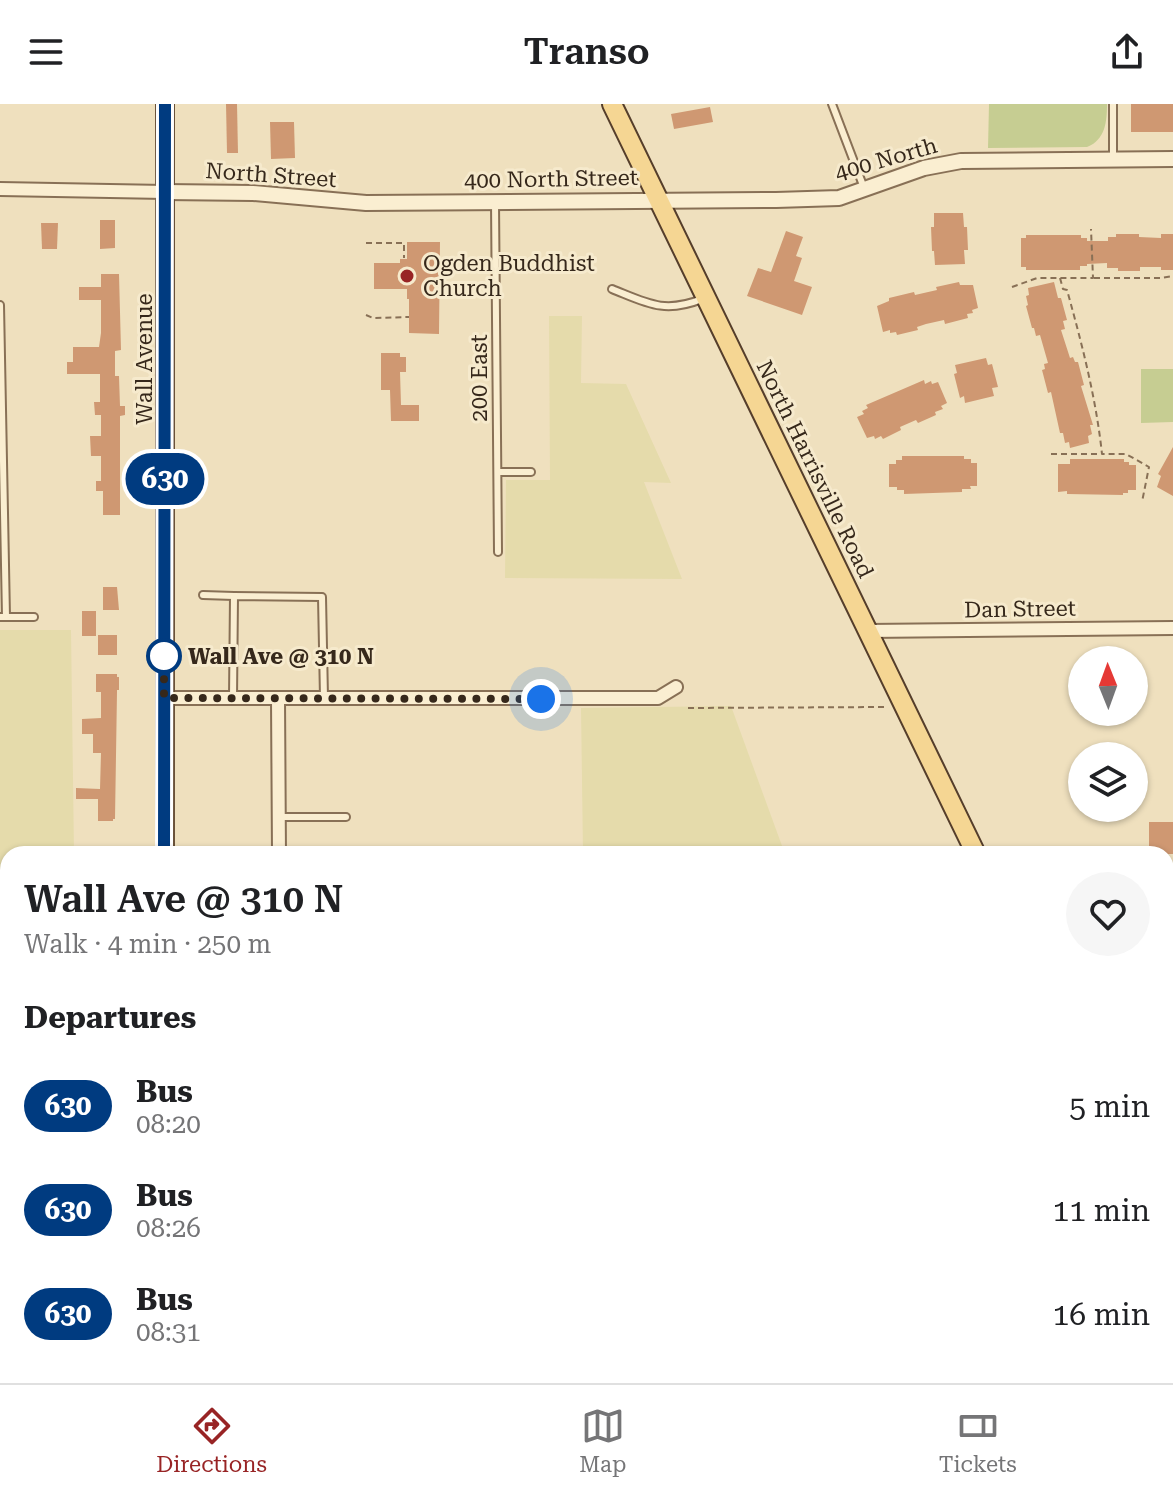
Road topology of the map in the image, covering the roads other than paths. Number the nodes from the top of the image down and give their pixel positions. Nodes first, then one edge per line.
1 (165, 104) edge
2 (612, 104) edge
3 (832, 104) edge
4 (1113, 104) edge
5 (1173, 159) edge
6 (1113, 160) junction
7 (864, 188) junction
8 (0, 189) edge
9 (165, 192) junction
10 (659, 200) junction
11 (495, 202) junction
12 (444, 203) joint
13 (612, 289) dead end
14 (705, 298) junction
15 (0, 305) edge
16 (0, 361) edge
17 (498, 472) junction
18 (531, 472) dead end
19 (498, 552) dead end
20 (203, 595) dead end
21 (234, 596) junction
22 (3, 617) edge
23 (34, 617) dead end
24 (1173, 628) edge
25 (867, 631) junction
26 (676, 687) dead end
27 (164, 698) junction
28 (233, 698) junction
29 (324, 698) junction
30 (278, 699) junction
31 (280, 817) junction
32 (346, 817) dead end
33 (165, 846) edge
34 (279, 846) edge
35 (972, 846) edge

1 - 9 main road, Wall Avenue
2 - 10 main road, North Harrisville Road
3 - 7 lane
4 - 6 lane
5 - 6 street, 400 North
6 - 7 street, 400 North
7 - 10 street, 400 North
8 - 9 street, North Street
9 - 12 street, North Street
9 - 27 main road, Wall Avenue
10 - 11 street, 400 North Street
10 - 14 main road, North Harrisville Road
11 - 12 street, 400 North Street
11 - 17 lane, 200 East
13 - 14 lane
14 - 25 main road, North Harrisville Road
15 - 16 lane
16 - 22 lane
17 - 18 lane
17 - 19 lane, 200 East
20 - 21 lane
21 - 28 lane
21 - 29 lane
22 - 23 lane
24 - 25 street, Dan Street
25 - 35 main road, North Harrisville Road
26 - 29 street
27 - 28 street
27 - 33 main road, Wall Avenue
28 - 30 street
29 - 30 street
30 - 31 street
31 - 32 lane
31 - 34 street

